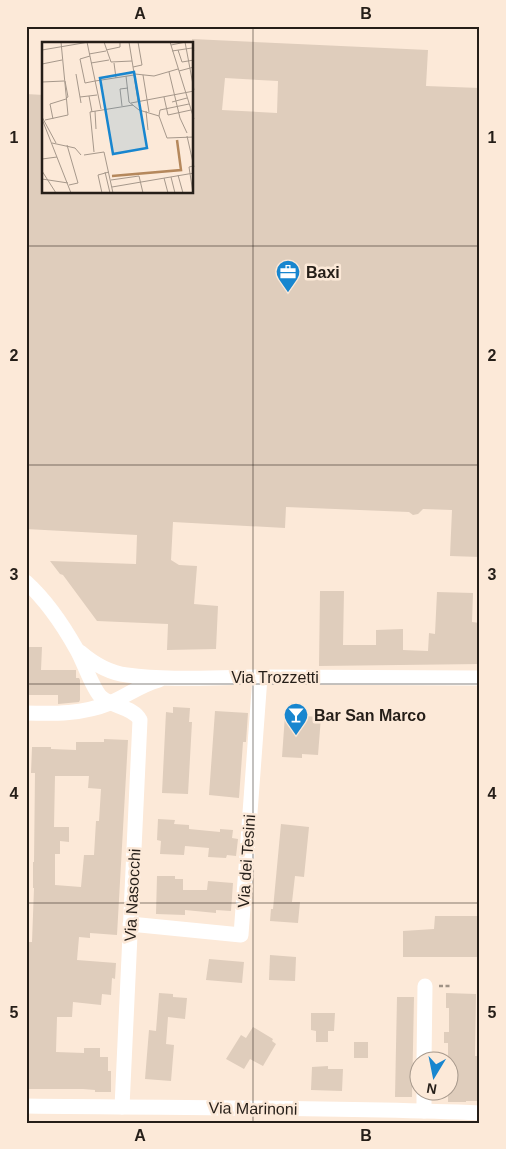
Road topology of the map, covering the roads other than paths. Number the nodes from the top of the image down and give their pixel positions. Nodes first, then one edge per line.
1 (26, 582) edge
2 (77, 650) junction
3 (260, 677) junction
4 (170, 678) junction
5 (480, 678) edge
6 (109, 703) junction
7 (26, 713) edge
8 (130, 924) junction
9 (425, 986) dead end
10 (424, 1052) edge
11 (424, 1102) edge
12 (26, 1106) edge
13 (122, 1107) junction
14 (424, 1111) junction
15 (480, 1113) edge
16 (276, 1116) edge

1 - 2 street, Via Trozzetti
2 - 4 street, Via Trozzetti
2 - 6 street, Via Trozzetti
3 - 4 street, Via Trozzetti
3 - 5 street, Via Trozzetti
3 - 8 street, Via dei Tesini
4 - 6 street
6 - 7 street
6 - 8 street, Via Nasocchi
8 - 13 street, Via Nasocchi
9 - 10 street
11 - 14 street
12 - 13 street, Via Marinoni
13 - 16 street, Via Marinoni
14 - 15 street, Via Marinoni
14 - 16 street, Via Marinoni

